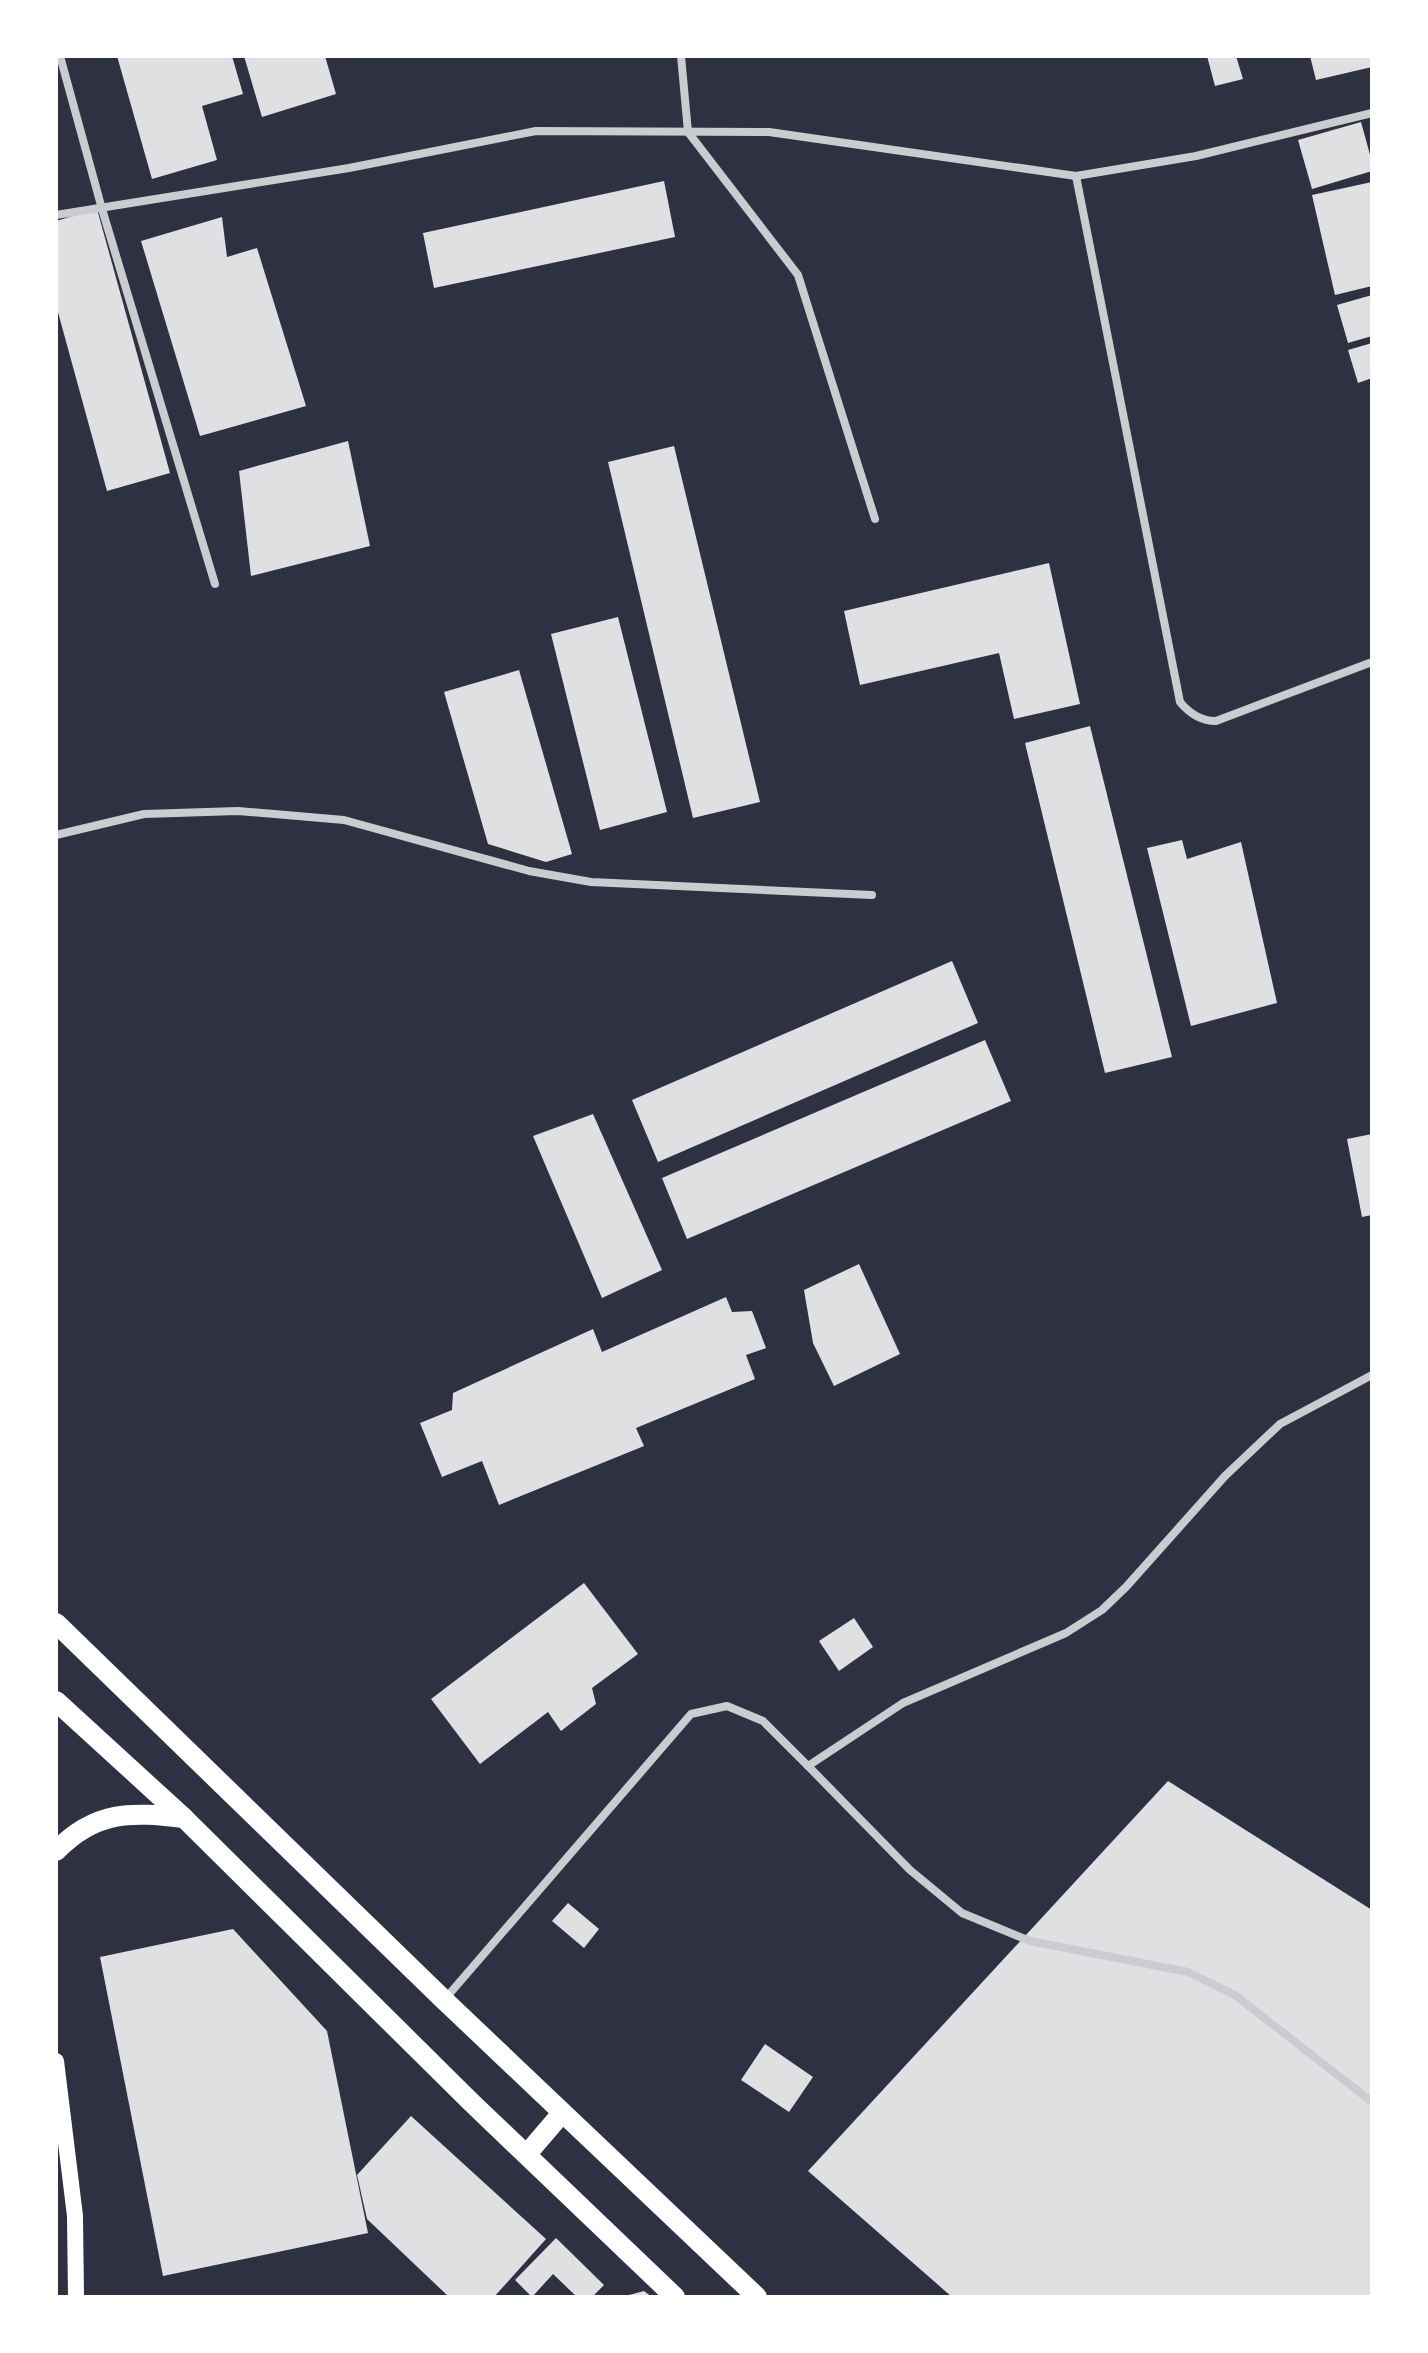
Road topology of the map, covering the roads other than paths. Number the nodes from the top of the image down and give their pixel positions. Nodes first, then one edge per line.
1 (60, 56) edge
2 (681, 56) edge
3 (1372, 113) edge
4 (688, 132) junction
5 (1076, 176) junction
6 (102, 209) junction
7 (56, 215) edge
8 (875, 519) dead end
9 (215, 584) dead end
10 (1372, 662) edge
11 (56, 835) edge
12 (872, 895) dead end
13 (1372, 1375) edge
14 (56, 1623) edge
15 (56, 1701) edge
16 (808, 1766) junction
17 (184, 1818) junction
18 (56, 1851) edge
19 (444, 2000) junction
20 (56, 2061) edge
21 (1372, 2102) edge
22 (562, 2113) junction
23 (527, 2154) junction
24 (76, 2297) edge
25 (675, 2297) edge
26 (757, 2297) edge

1 - 6 street
2 - 4 street
3 - 5 street
4 - 5 street
4 - 6 street
4 - 8 street
5 - 10 street
6 - 7 street
6 - 9 street
11 - 12 street
13 - 16 street
14 - 19 main road
15 - 17 main road
16 - 19 street
16 - 21 street
17 - 18 main road
17 - 23 main road
19 - 22 main road
20 - 24 main road
22 - 23 main road
22 - 26 main road
23 - 25 main road

